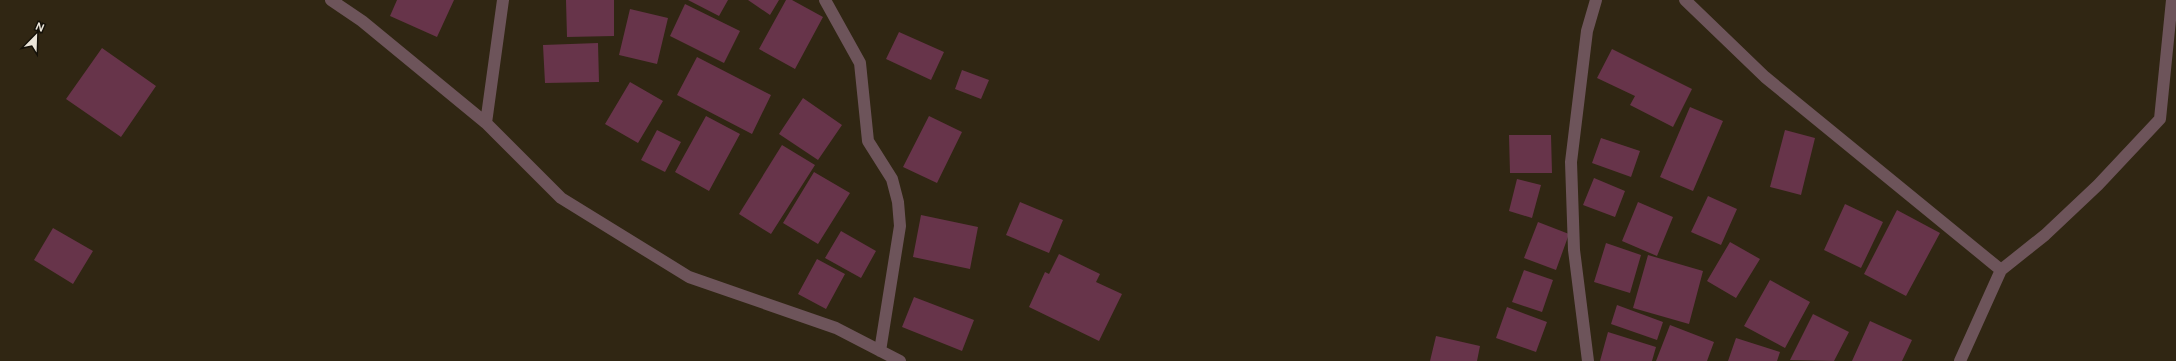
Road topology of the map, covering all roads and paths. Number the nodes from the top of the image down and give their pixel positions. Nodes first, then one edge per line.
1 (331, 0) edge
2 (503, 0) edge
3 (825, 0) edge
4 (1596, 0) edge
5 (1685, 0) edge
6 (2172, 0) edge
7 (486, 124) junction
8 (2000, 270) junction
9 (880, 351) junction
10 (900, 361) edge
11 (1588, 361) edge
12 (1960, 361) edge

1 - 7 street
2 - 7 street
3 - 9 street
4 - 11 street
5 - 8 street
6 - 8 street
7 - 9 street
8 - 12 street
9 - 10 street

